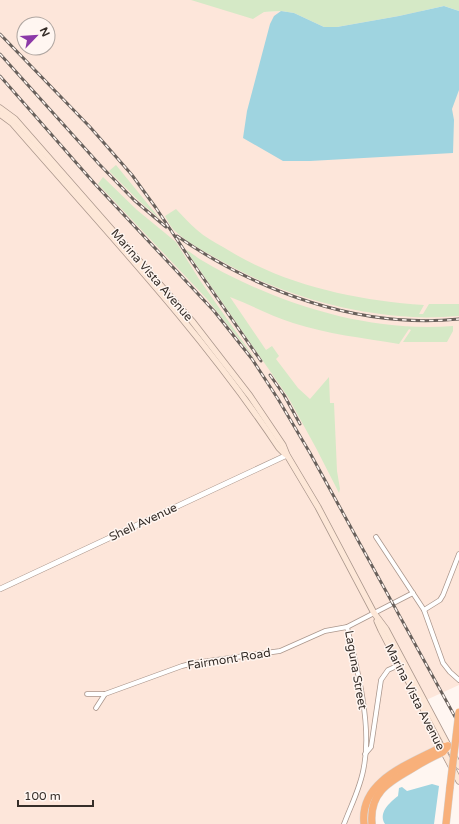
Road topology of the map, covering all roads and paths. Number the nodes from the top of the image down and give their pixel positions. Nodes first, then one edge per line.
1 (0, 108) edge
2 (0, 114) edge
3 (287, 455) junction
4 (376, 537) dead end
5 (459, 554) edge
6 (0, 589) edge
7 (413, 593) junction
8 (424, 610) junction
9 (374, 613) junction
10 (347, 627) junction
11 (399, 665) junction
12 (459, 680) edge
13 (87, 694) dead end
14 (105, 694) junction
15 (96, 708) dead end
16 (459, 712) edge
17 (444, 748) junction
18 (365, 754) junction
19 (459, 766) edge
20 (459, 781) edge
21 (344, 824) edge
22 (364, 824) edge
23 (372, 824) edge
24 (446, 824) edge

1 - 3 main road, Marina Vista Avenue
2 - 3 main road, Marina Vista Avenue
3 - 6 street, Shell Avenue
3 - 9 main road, Marina Vista Avenue
4 - 7 street
5 - 8 street
7 - 8 street
7 - 9 street, Laguna Street
8 - 12 street
9 - 10 street, Laguna Street
9 - 11 main road, Marina Vista Avenue
9 - 17 main road, Marina Vista Avenue
10 - 14 street, Fairmont Road
10 - 18 street, Laguna Street
11 - 17 main road, Marina Vista Avenue
11 - 18 street, Laguna Street
13 - 14 street, Fairmont Road
14 - 15 street
16 - 24 highway, bridge
17 - 19 main road, Marina Vista Avenue
17 - 20 main road, Marina Vista Avenue
17 - 22 highway
17 - 23 highway
18 - 21 street

